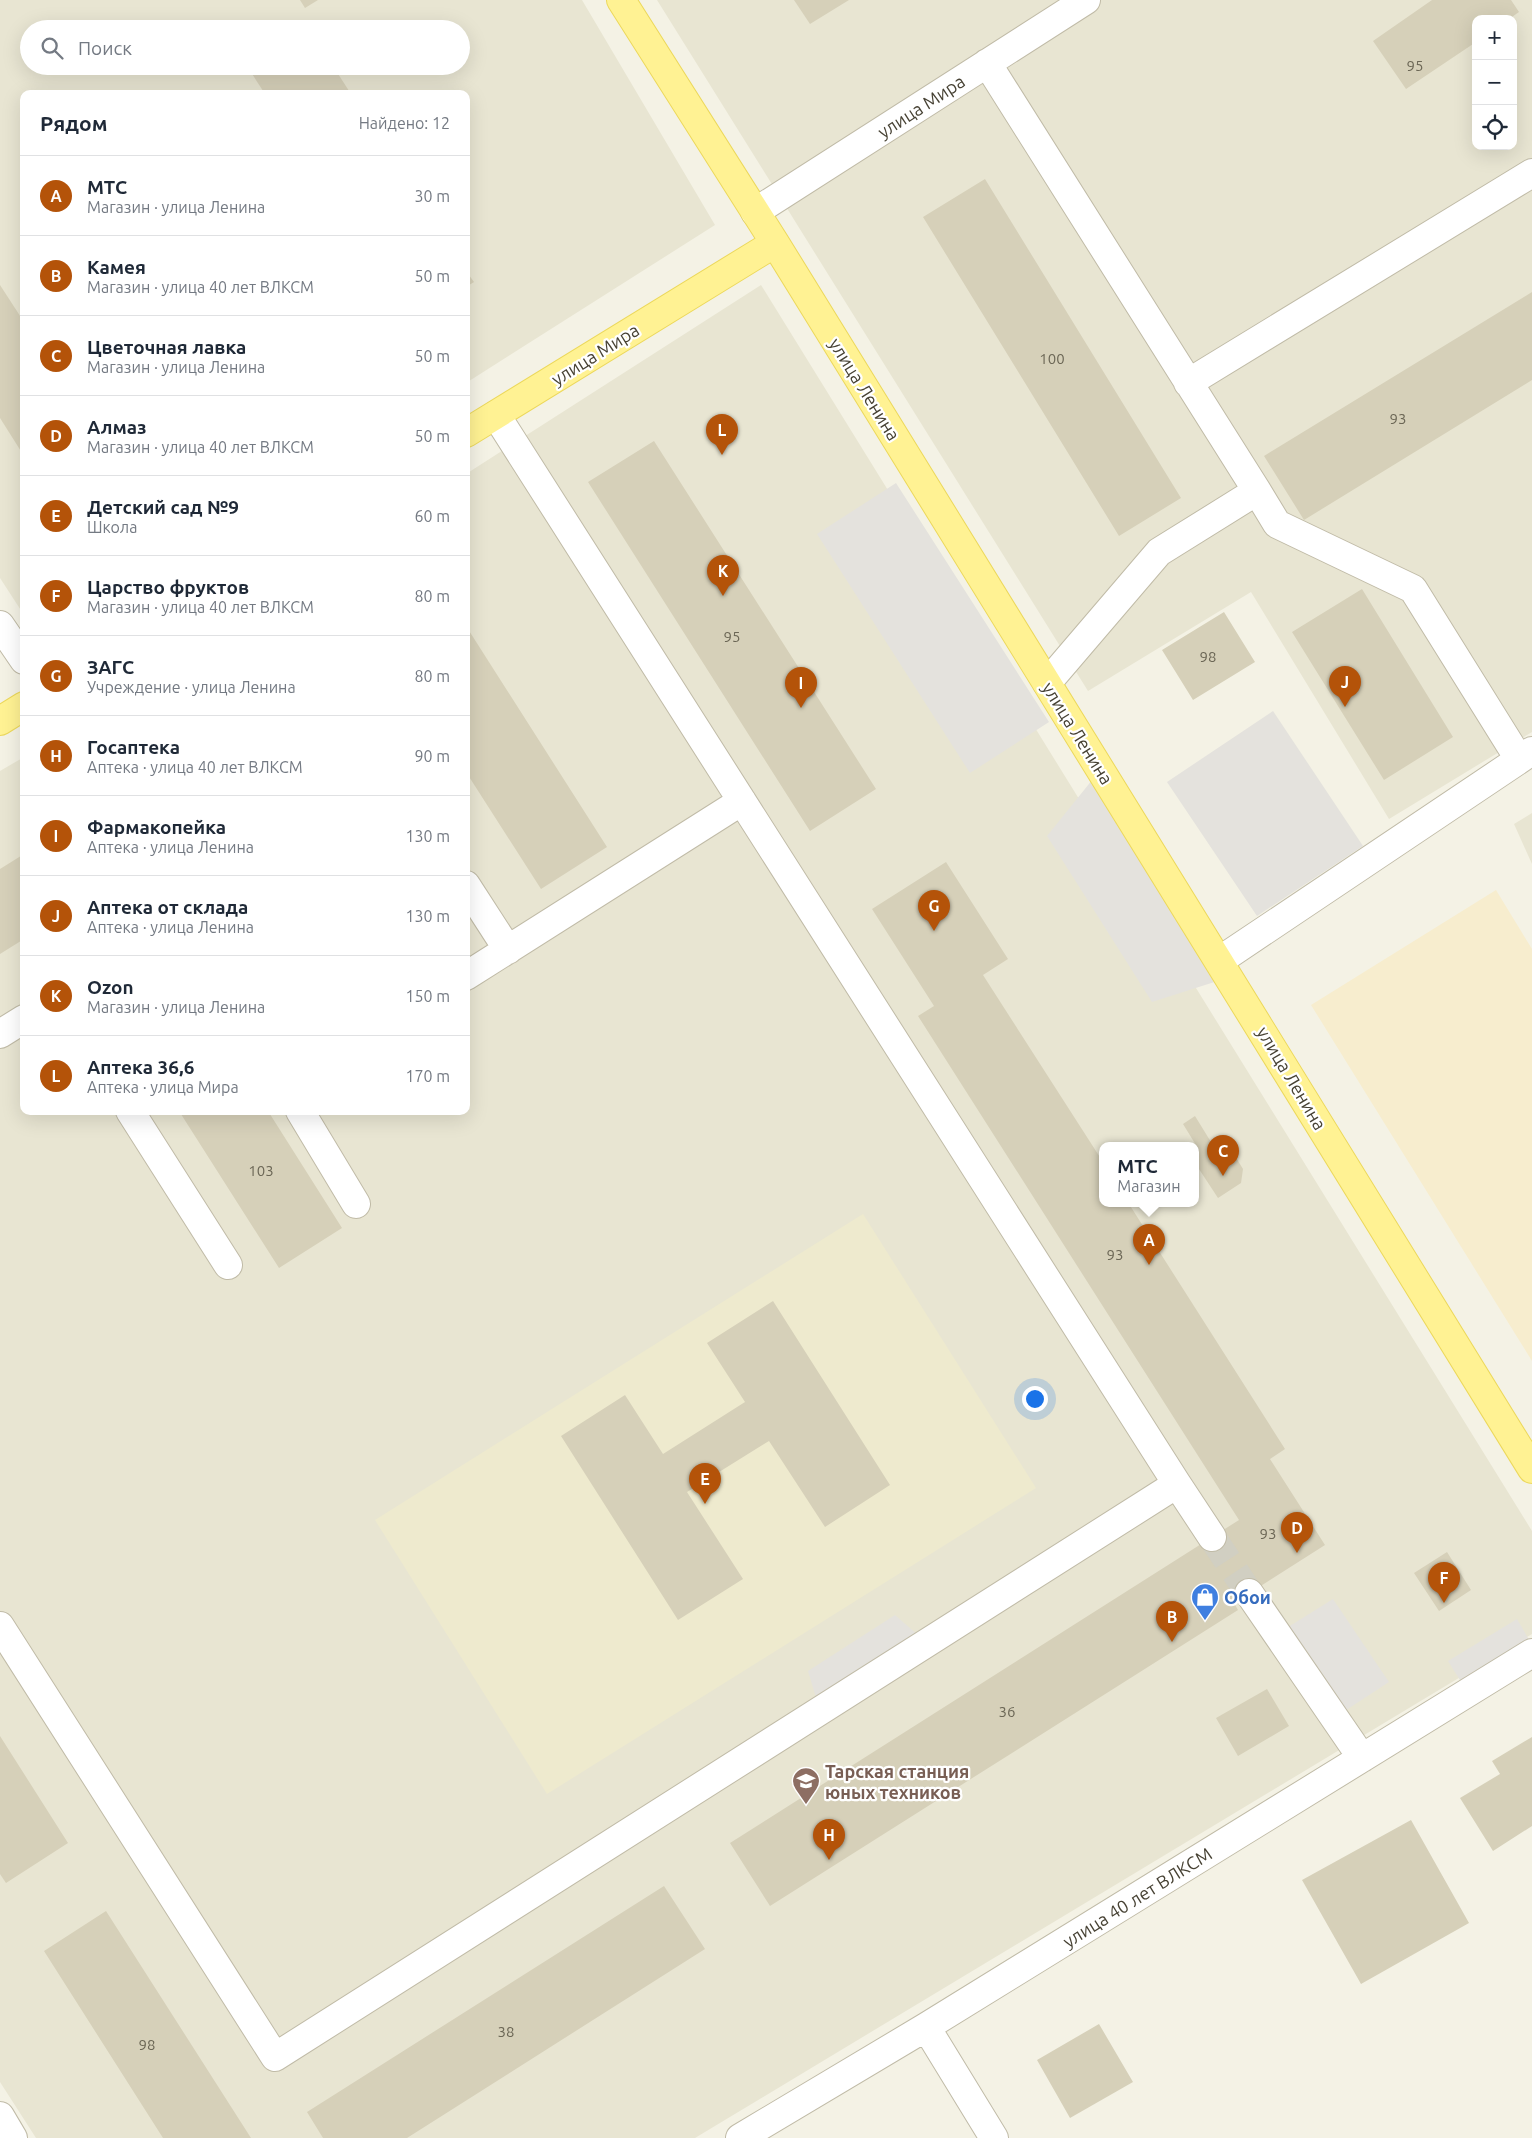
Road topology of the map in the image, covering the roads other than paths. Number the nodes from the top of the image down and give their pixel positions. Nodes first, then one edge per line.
1 (622, 0) edge
2 (1086, 0) edge
3 (987, 63) junction
4 (1532, 173) edge
5 (755, 212) junction
6 (775, 243) junction
7 (1188, 383) junction
8 (496, 415) junction
9 (470, 431) edge
10 (1257, 492) junction
11 (0, 624) edge
12 (20, 654) edge
13 (1047, 683) junction
14 (20, 708) edge
15 (0, 721) edge
16 (1526, 755) edge
17 (742, 801) junction
18 (470, 891) edge
19 (508, 950) junction
20 (1220, 961) junction
21 (470, 974) edge
22 (20, 1022) edge
23 (0, 1034) edge
24 (133, 1115) edge
25 (302, 1115) edge
26 (356, 1204) dead end
27 (228, 1265) dead end
28 (1532, 1468) edge
29 (1177, 1484) junction
30 (1212, 1537) tunnel mouth
31 (1249, 1593) tunnel mouth
32 (0, 1626) edge
33 (1532, 1653) edge
34 (1362, 1758) junction
35 (926, 2027) junction
36 (0, 2116) edge
37 (14, 2138) edge
38 (740, 2138) edge
39 (994, 2138) edge

1 - 5 main road, улица Ленина
2 - 3 street, улица Мира
3 - 5 street, улица Мира
3 - 7 street
4 - 7 street
5 - 6 main road, улица Ленина
6 - 8 main road, улица Мира
6 - 13 main road, улица Ленина
7 - 10 street
8 - 9 main road, улица Мира
8 - 17 street
10 - 13 street
10 - 16 street
11 - 12 street
13 - 20 main road, улица Ленина
14 - 15 main road
16 - 20 street
17 - 19 street
17 - 29 street
18 - 19 street
19 - 21 street
20 - 28 main road, улица Ленина
22 - 23 street
24 - 27 street
25 - 26 street
29 - 30 street
29 - 32 street
31 - 34 street
33 - 34 street, улица 40 лет ВЛКСМ
34 - 35 street, улица 40 лет ВЛКСМ
35 - 38 street, улица 40 лет ВЛКСМ
35 - 39 street
36 - 37 street

